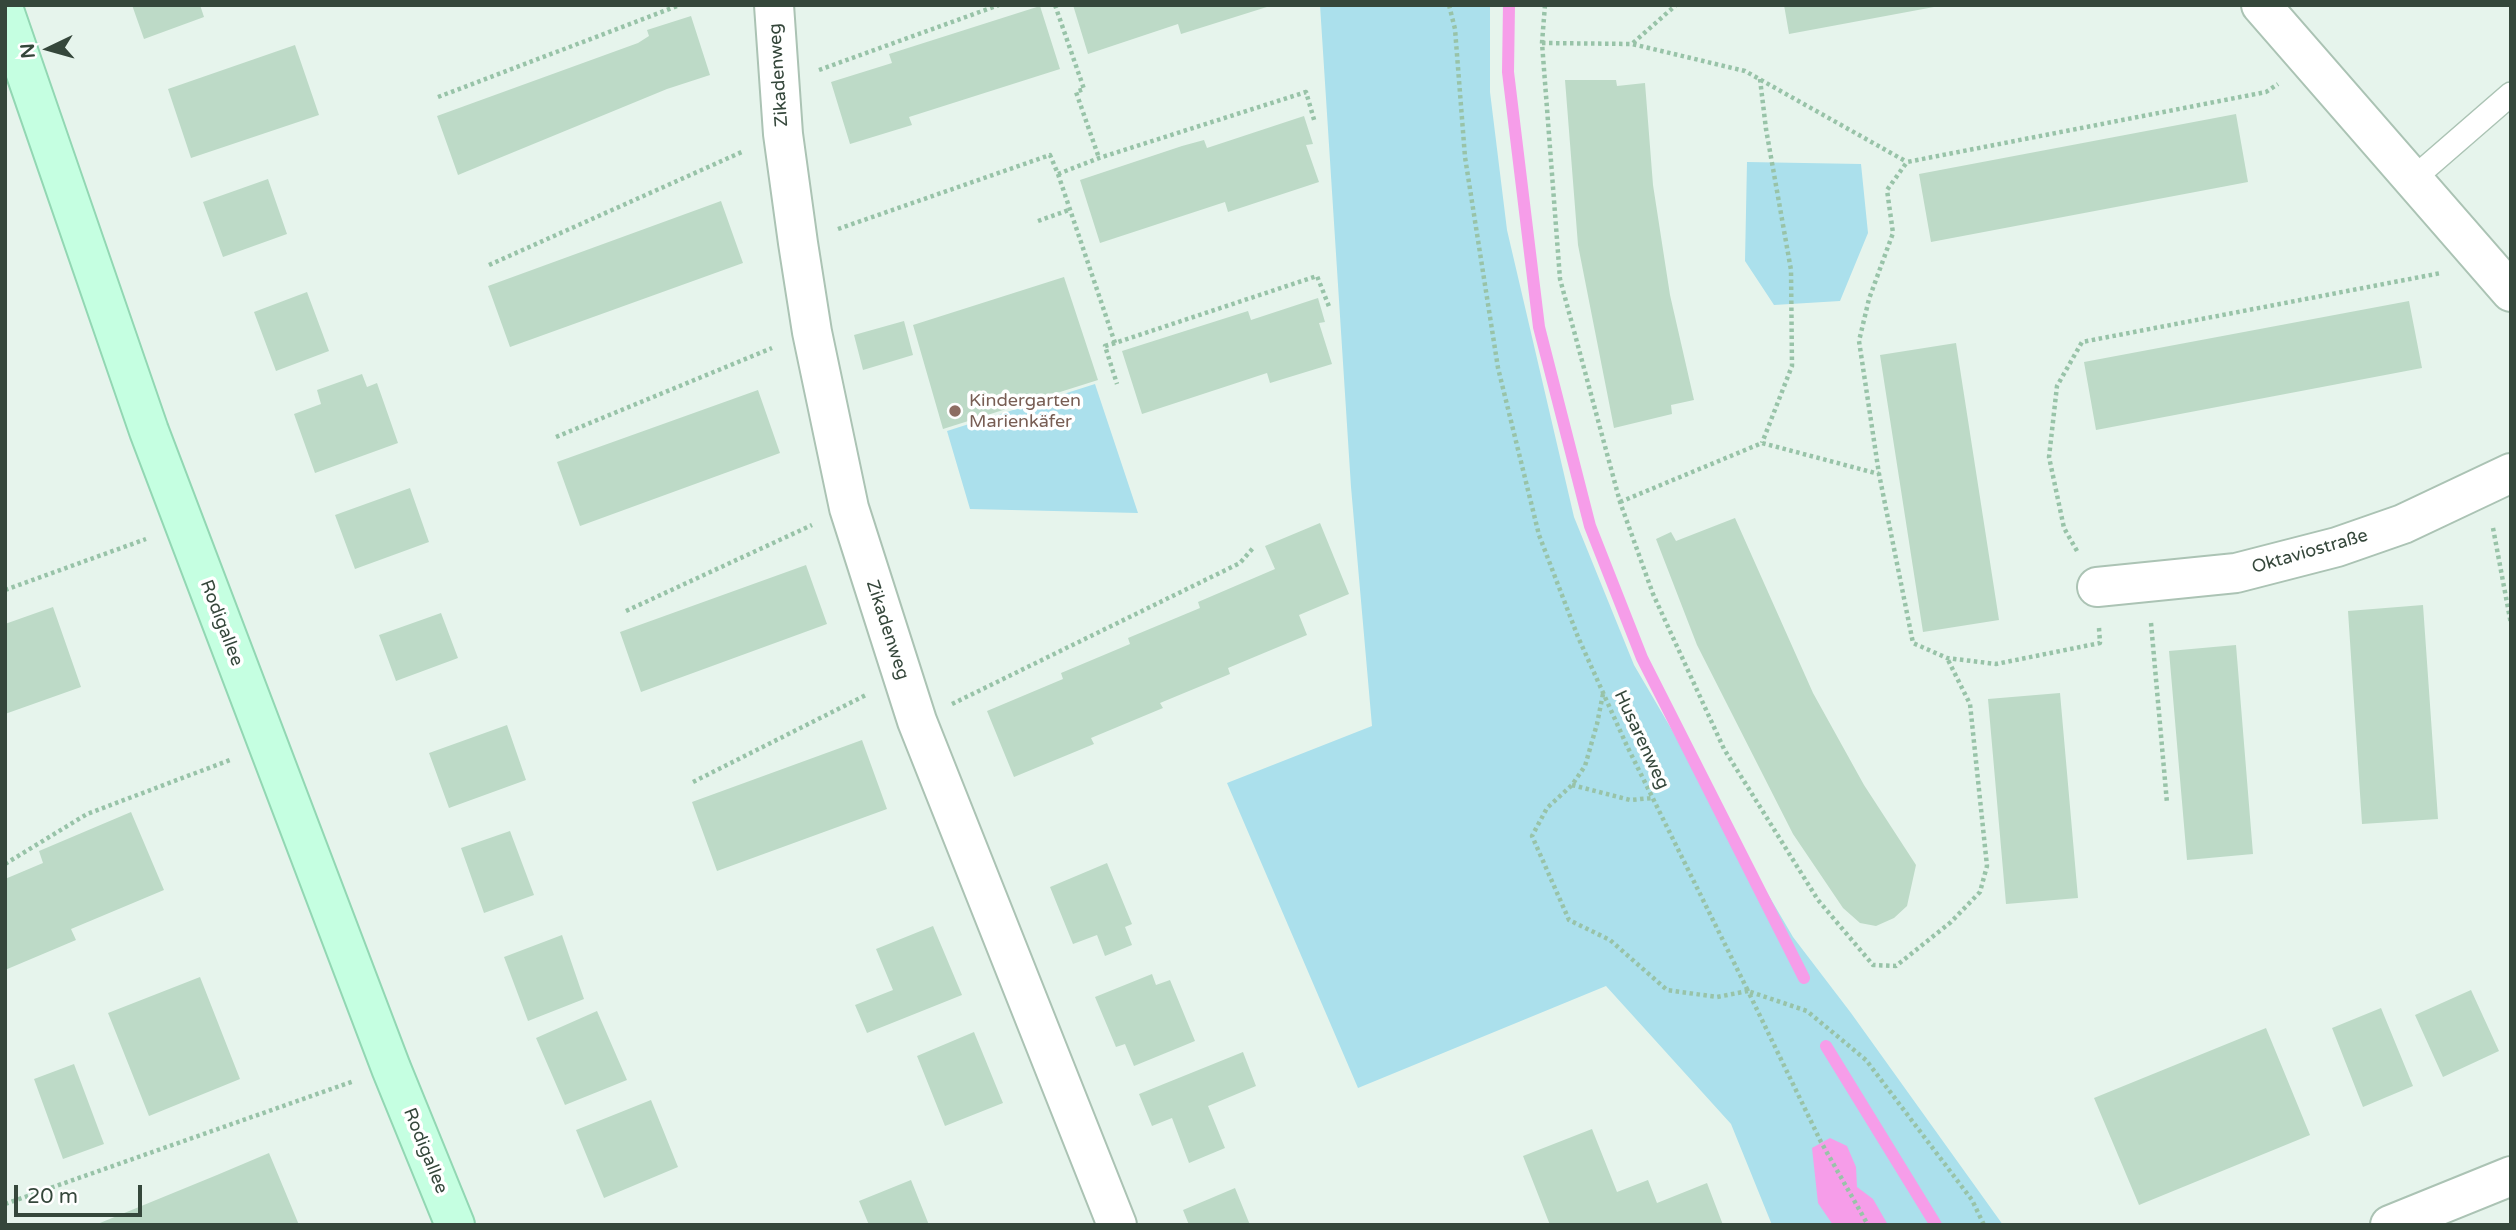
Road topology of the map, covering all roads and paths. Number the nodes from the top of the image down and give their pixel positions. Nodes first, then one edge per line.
1 (680, 5) edge
2 (774, 5) edge
3 (999, 5) edge
4 (1055, 5) edge
5 (1449, 5) edge
6 (1545, 5) edge
7 (1676, 5) edge
8 (2261, 5) edge
9 (5, 13) edge
10 (1542, 43) junction
11 (1632, 44) junction
12 (2311, 63) junction
13 (1760, 79) junction
14 (779, 85) junction
15 (2511, 94) edge
16 (438, 97) dead end
17 (1315, 123) dead end
18 (783, 134) junction
19 (1099, 158) junction
20 (1907, 162) junction
21 (1058, 174) junction
22 (2413, 179) junction
23 (1069, 210) junction
24 (1038, 221) dead end
25 (798, 243) junction
26 (489, 265) dead end
27 (2499, 278) edge
28 (1330, 309) dead end
29 (812, 332) junction
30 (1115, 343) junction
31 (1117, 384) dead end
32 (556, 437) dead end
33 (1762, 443) junction
34 (1879, 474) junction
35 (2498, 479) edge
36 (1619, 502) junction
37 (849, 508) junction
38 (184, 525) junction
39 (1253, 548) dead end
40 (2147, 582) junction
41 (2097, 587) junction
42 (5, 590) edge
43 (626, 611) dead end
44 (2511, 624) edge
45 (1947, 658) junction
46 (902, 676) junction
47 (1603, 693) junction
48 (917, 721) junction
49 (267, 747) junction
50 (693, 782) dead end
51 (1572, 785) junction
52 (1653, 798) junction
53 (2167, 803) dead end
54 (5, 864) edge
55 (1748, 991) junction
56 (391, 1068) junction
57 (2511, 1176) edge
58 (5, 1203) edge
59 (455, 1225) edge
60 (1117, 1225) edge
61 (1868, 1225) edge
62 (1984, 1225) edge
63 (2390, 1225) edge

1 - 16 path
2 - 14 street, Zikadenweg
3 - 14 path
4 - 19 path
5 - 47 path, Husarenweg
6 - 10 path
7 - 11 path
8 - 12 street
9 - 38 main road, Rodigallee
10 - 11 path
10 - 36 path
11 - 13 path
12 - 20 path
12 - 22 street
13 - 20 path
13 - 33 path
14 - 18 street, Zikadenweg
15 - 22 lane
17 - 19 path
18 - 25 street, Zikadenweg
18 - 26 path
19 - 21 path
20 - 34 path
21 - 23 path
21 - 25 path
22 - 27 street
23 - 24 path
23 - 30 path
25 - 29 street, Zikadenweg
27 - 41 path
28 - 30 path
29 - 32 path
29 - 37 street, Zikadenweg
30 - 31 path
33 - 34 path
33 - 36 path
34 - 45 path
35 - 40 street, Oktaviostraße
35 - 44 path
36 - 45 path
37 - 43 path
37 - 46 street, Zikadenweg
38 - 42 path
38 - 49 main road, Rodigallee
39 - 48 path
40 - 41 street, Oktaviostraße
40 - 53 path
41 - 45 path
46 - 48 street, Zikadenweg
46 - 50 path
47 - 51 path
47 - 52 path, Husarenweg
48 - 60 street, Zikadenweg
49 - 54 path
49 - 56 main road, Rodigallee
51 - 52 path
51 - 55 path
52 - 55 path, Husarenweg
55 - 61 path, Husarenweg
55 - 62 path
56 - 58 path
56 - 59 main road, Rodigallee
57 - 63 street

